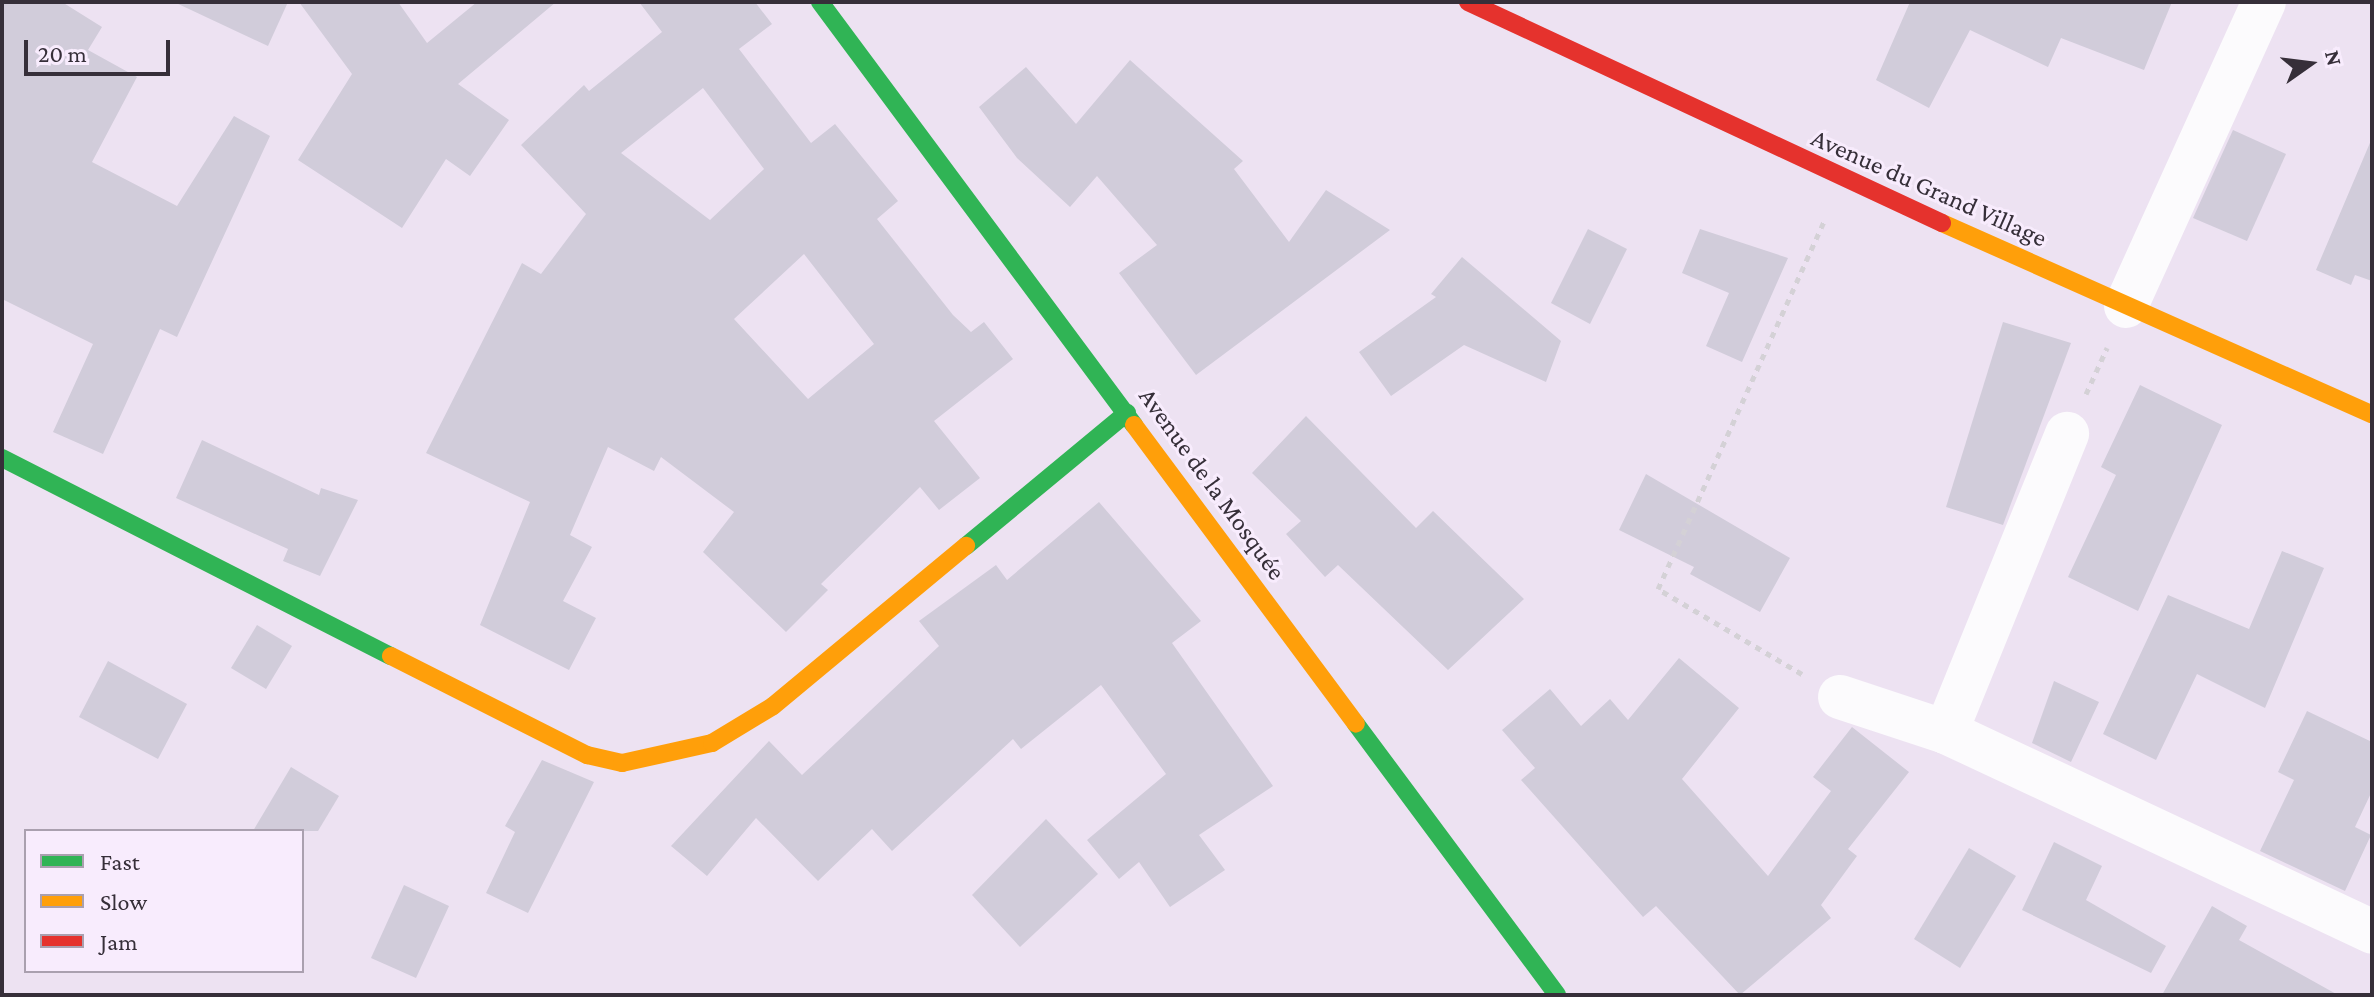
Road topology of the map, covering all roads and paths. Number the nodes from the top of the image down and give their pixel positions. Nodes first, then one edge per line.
1 (1468, 2) edge
2 (2264, 2) edge
3 (821, 3) edge
4 (1843, 179) junction
5 (2126, 306) junction
6 (1127, 413) junction
7 (2372, 414) edge
8 (2067, 434) joint
9 (2, 458) edge
10 (1840, 697) joint
11 (1946, 732) junction
12 (2372, 932) edge
13 (1557, 995) edge

1 - 4 street, Avenue du Grand Village
2 - 5 street
3 - 6 street, Avenue de la Mosquée
4 - 5 street, Avenue du Grand Village
4 - 10 path
5 - 7 street, Avenue du Grand Village
5 - 8 path
6 - 9 street
6 - 13 street, Avenue de la Mosquée
8 - 11 street
10 - 11 street
11 - 12 street

